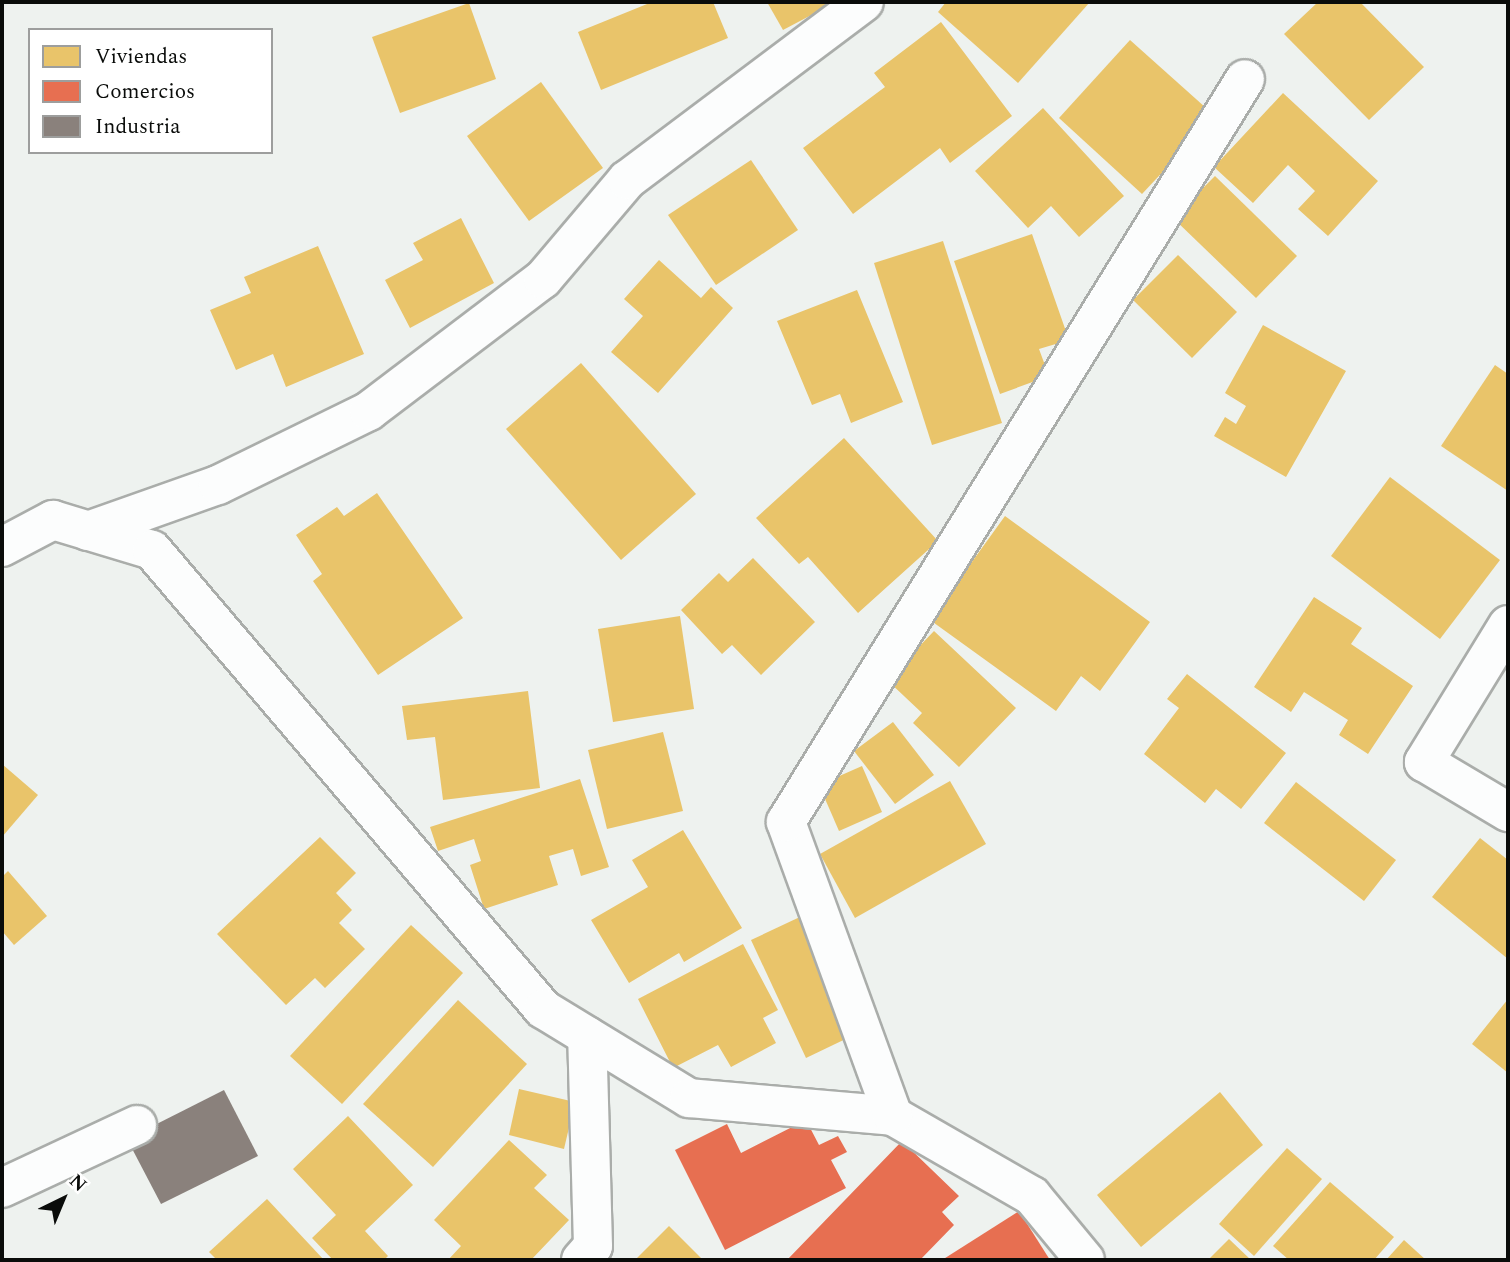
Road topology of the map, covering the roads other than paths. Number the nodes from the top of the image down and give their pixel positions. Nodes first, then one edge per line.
1 (864, 2) edge
2 (1245, 79) dead end
3 (88, 531) junction
4 (2, 547) edge
5 (1508, 625) edge
6 (1508, 812) edge
7 (587, 1036) junction
8 (893, 1116) junction
9 (136, 1125) dead end
10 (2, 1188) edge
11 (581, 1260) edge
12 (1085, 1260) edge

1 - 3 street
2 - 8 street
3 - 4 street
3 - 7 street
5 - 6 street
7 - 8 street
7 - 11 street
8 - 12 street
9 - 10 street

